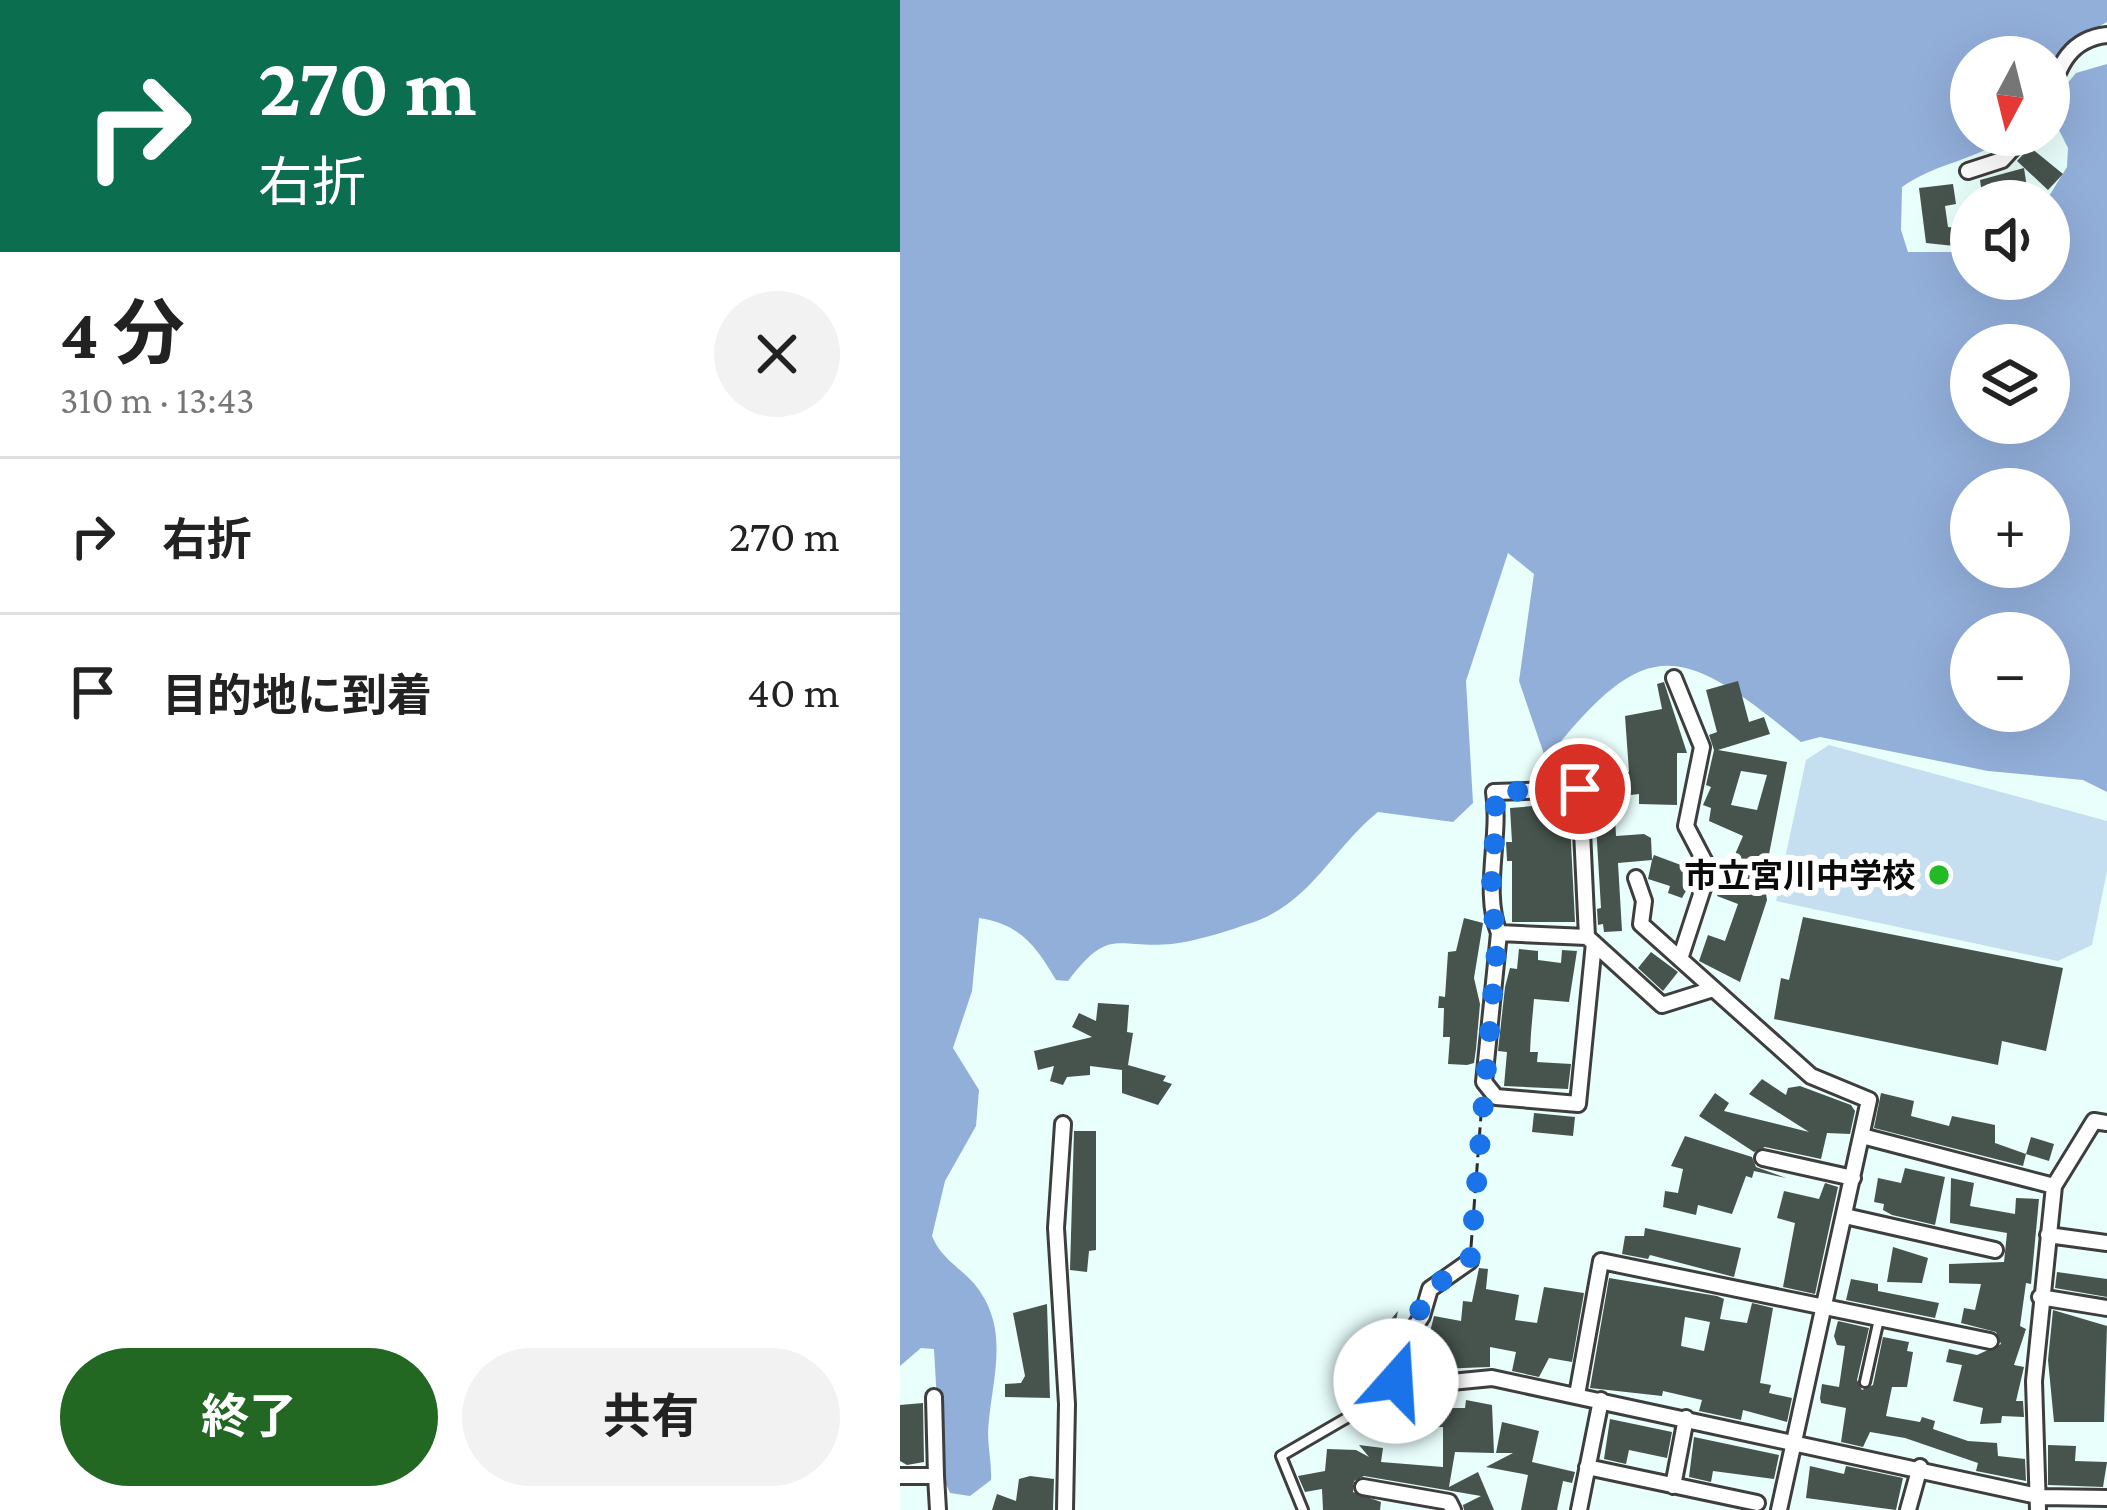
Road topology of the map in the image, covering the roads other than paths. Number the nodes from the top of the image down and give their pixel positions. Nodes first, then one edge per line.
1 (2107, 35) edge
2 (2070, 52) edge
3 (2006, 156) edge
4 (1968, 171) dead end
5 (1674, 678) dead end
6 (1636, 878) dead end
7 (1498, 933) junction
8 (1590, 940) junction
9 (1680, 959) junction
10 (1713, 989) junction
11 (2107, 1123) edge
12 (1063, 1124) dead end
13 (1862, 1136) junction
14 (1763, 1158) dead end
15 (1853, 1178) junction
16 (2054, 1186) junction
17 (1845, 1216) junction
18 (2048, 1235) junction
19 (2107, 1243) edge
20 (1995, 1250) dead end
21 (1470, 1261) road end
22 (2040, 1297) junction
23 (1827, 1305) junction
24 (2107, 1308) edge
25 (1879, 1316) junction
26 (1990, 1341) dead end
27 (1864, 1382) dead end
28 (1400, 1387) junction
29 (1576, 1395) junction
30 (934, 1397) dead end
31 (1601, 1400) junction
32 (1686, 1418) junction
33 (1798, 1442) junction
34 (1587, 1467) junction
35 (1919, 1467) junction
36 (900, 1476) edge
37 (936, 1476) junction
38 (1673, 1486) junction
39 (1364, 1487) dead end
40 (1399, 1493) junction
41 (2107, 1498) edge
42 (1757, 1503) dead end
43 (2040, 1503) edge
44 (938, 1510) edge
45 (1065, 1510) edge
46 (1303, 1510) edge
47 (1394, 1510) edge
48 (1453, 1510) edge
49 (1579, 1510) edge
50 (1779, 1510) edge
51 (1908, 1510) edge

1 - 2 street
3 - 4 street
5 - 9 street
6 - 9 street
7 - 8 street
7 - 8 street
7 - 8 street
8 - 10 street
9 - 10 street
10 - 13 street
11 - 16 street
12 - 45 street
13 - 15 street
13 - 16 street
14 - 15 street
15 - 17 street
16 - 18 street
17 - 20 street
17 - 23 street
18 - 19 street
18 - 22 street
21 - 28 street
22 - 24 street
22 - 43 street
23 - 25 street
23 - 29 street
23 - 33 street
25 - 26 street
25 - 27 lane
28 - 29 street
28 - 46 lane
29 - 31 street
30 - 37 street
31 - 32 street
31 - 34 street
32 - 33 street
32 - 38 street
33 - 35 street
33 - 50 street
34 - 38 street
34 - 49 street
35 - 43 street
35 - 51 street
36 - 37 street
37 - 44 street
38 - 42 street
39 - 40 street
40 - 47 street
40 - 48 street
41 - 43 street

